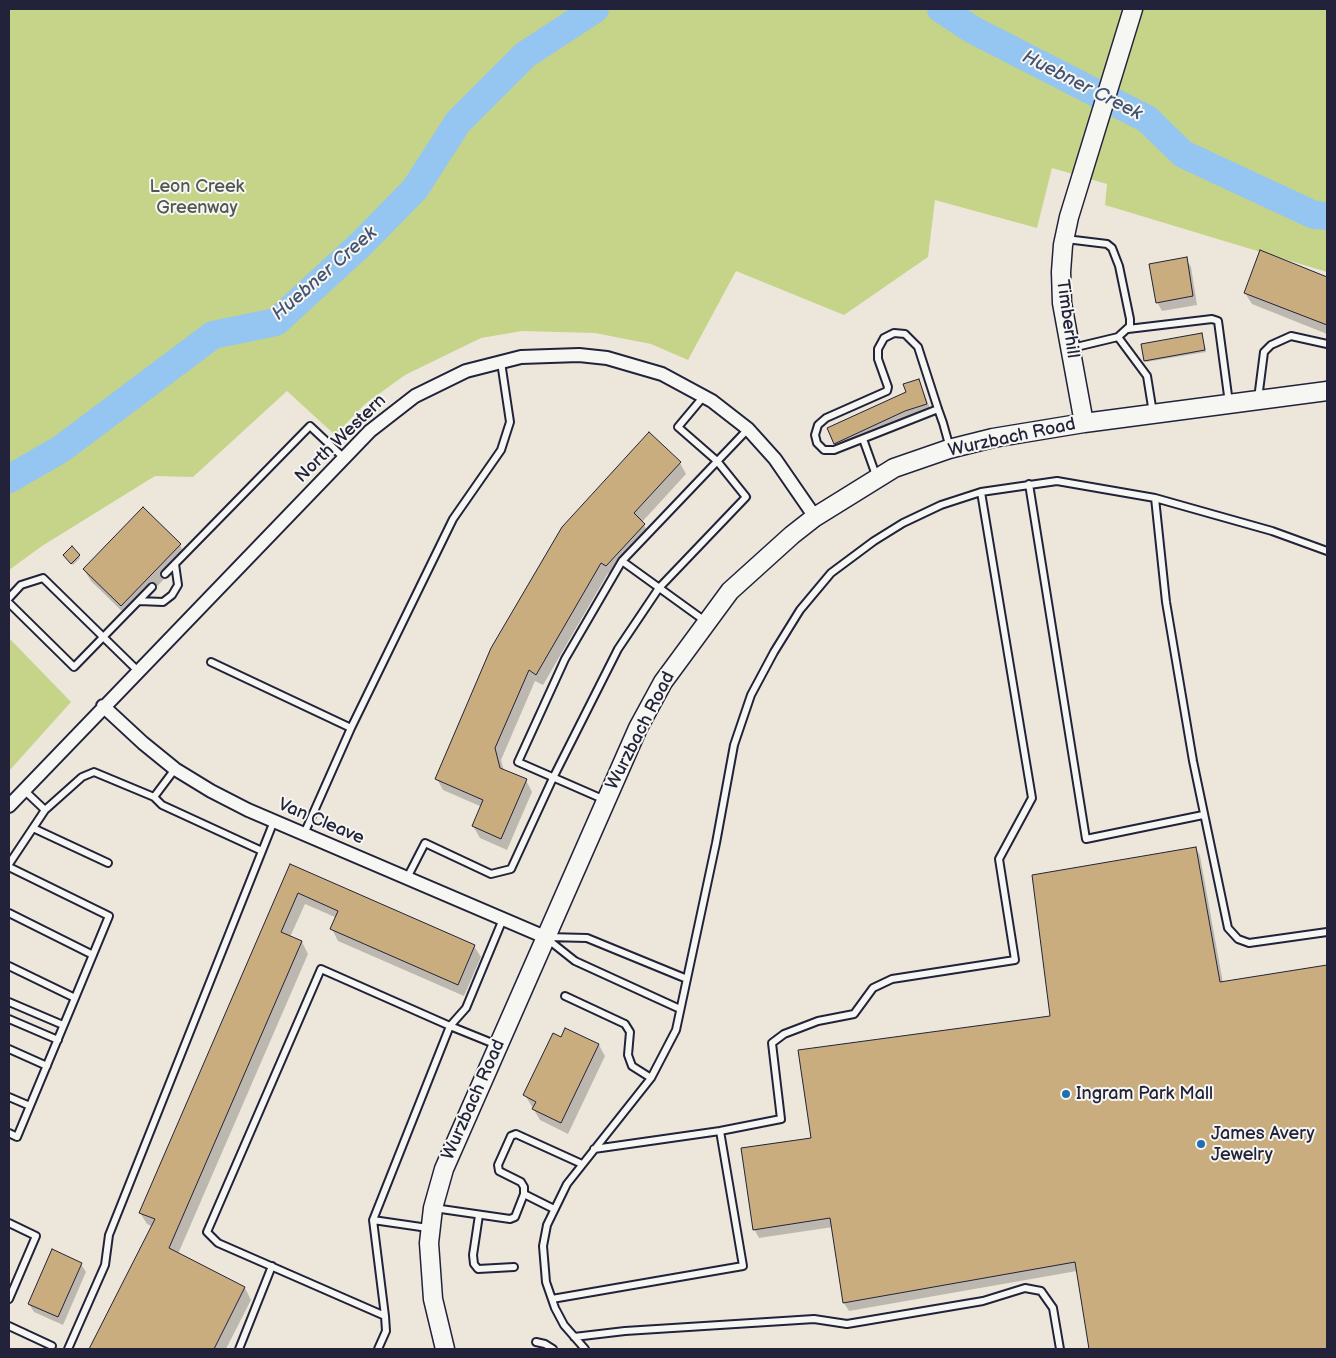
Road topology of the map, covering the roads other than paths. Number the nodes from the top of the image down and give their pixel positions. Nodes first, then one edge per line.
1 (1133, 9) edge
2 (1065, 239) junction
3 (1128, 329) junction
4 (1118, 337) junction
5 (1327, 344) edge
6 (1071, 348) junction
7 (501, 361) junction
8 (1259, 391) dead end
9 (1327, 391) edge
10 (704, 396) junction
11 (1229, 404) junction
12 (938, 409) junction
13 (1153, 414) junction
14 (1084, 423) junction
15 (748, 429) junction
16 (863, 439) junction
17 (951, 449) junction
18 (344, 458) junction
19 (718, 461) junction
20 (877, 478) junction
21 (1029, 484) junction
22 (980, 492) junction
23 (1155, 498) junction
24 (815, 517) junction
25 (1327, 551) edge
26 (622, 562) junction
27 (175, 564) junction
28 (165, 574) dead end
29 (152, 587) dead end
30 (659, 588) junction
31 (9, 598) edge
32 (139, 601) junction
33 (9, 603) edge
34 (706, 622) junction
35 (104, 637) junction
36 (211, 662) dead end
37 (138, 671) junction
38 (104, 706) junction
39 (350, 728) junction
40 (175, 769) junction
41 (553, 778) junction
42 (24, 790) junction
43 (154, 797) junction
44 (606, 801) junction
45 (9, 806) edge
46 (45, 810) junction
47 (1203, 815) junction
48 (274, 821) junction
49 (33, 828) junction
50 (304, 834) junction
51 (262, 851) junction
52 (108, 863) dead end
53 (9, 866) edge
54 (407, 878) junction
55 (9, 913) edge
56 (503, 919) junction
57 (1327, 932) edge
58 (545, 938) junction
59 (93, 955) junction
60 (9, 966) edge
61 (687, 979) junction
62 (564, 996) dead end
63 (75, 998) junction
64 (9, 1002) edge
65 (680, 1009) junction
66 (9, 1019) edge
67 (63, 1025) junction
68 (450, 1026) junction
69 (58, 1040) junction
70 (498, 1045) junction
71 (9, 1049) edge
72 (47, 1066) junction
73 (651, 1078) junction
74 (9, 1097) edge
75 (30, 1106) junction
76 (720, 1131) junction
77 (9, 1133) edge
78 (594, 1148) junction
79 (582, 1164) junction
80 (524, 1194) junction
81 (433, 1208) junction
82 (554, 1209) junction
83 (479, 1214) junction
84 (373, 1220) junction
85 (9, 1223) edge
86 (430, 1229) junction
87 (272, 1266) junction
88 (514, 1267) dead end
89 (9, 1299) edge
90 (552, 1299) junction
91 (385, 1316) junction
92 (9, 1326) edge
93 (574, 1337) junction
94 (536, 1342) dead end
95 (52, 1346) dead end
96 (68, 1349) edge
97 (239, 1349) edge
98 (378, 1349) edge
99 (445, 1349) edge
100 (553, 1349) edge
101 (585, 1349) edge
102 (1060, 1349) edge

1 - 2 main road, Timberhill
2 - 3 lane
2 - 6 main road, Timberhill
3 - 4 lane
3 - 11 lane
4 - 6 lane
4 - 13 lane
5 - 8 lane
6 - 14 main road, Timberhill
7 - 10 street, North Western
7 - 18 street, North Western
7 - 39 lane
9 - 11 main road, Wurzbach Road
10 - 15 street, North Western
10 - 19 lane
11 - 13 main road, Wurzbach Road
12 - 16 lane
12 - 16 lane
12 - 17 lane
13 - 14 main road, Wurzbach Road
14 - 17 main road, Wurzbach Road
15 - 19 lane
15 - 24 street, North Western
16 - 20 lane
17 - 20 main road, Wurzbach Road
18 - 27 lane
18 - 37 street, North Western
19 - 26 lane
19 - 30 lane
20 - 24 main road, Wurzbach Road
21 - 22 lane
21 - 23 lane
21 - 47 lane
22 - 61 lane
22 - 76 lane
23 - 25 lane
23 - 47 lane
24 - 34 main road, Wurzbach Road
26 - 30 lane
26 - 41 lane
27 - 28 lane
27 - 32 lane
29 - 32 lane
30 - 34 lane
30 - 41 lane
31 - 35 lane
32 - 35 lane
33 - 35 lane
34 - 44 main road, Wurzbach Road
35 - 37 lane
36 - 39 lane
37 - 38 street, North Western
38 - 40 street, Van Cleave
38 - 42 street, North Western
39 - 50 lane
40 - 43 lane
40 - 48 street, Van Cleave
41 - 44 lane
41 - 54 lane
42 - 45 street, North Western
42 - 46 lane
43 - 46 lane
43 - 51 lane
44 - 58 main road, Wurzbach Road
46 - 49 lane
47 - 57 lane
48 - 50 street, Van Cleave
48 - 51 lane
49 - 52 lane
49 - 53 lane
50 - 54 street, Van Cleave
51 - 96 lane
53 - 59 lane
54 - 56 street, Van Cleave
55 - 59 lane
56 - 58 street, Van Cleave
56 - 68 lane
58 - 61 lane
58 - 65 lane
58 - 70 main road, Wurzbach Road
59 - 63 lane
60 - 63 lane
61 - 65 lane
62 - 73 lane
63 - 67 lane
64 - 67 lane
65 - 73 lane
66 - 69 lane
67 - 69 lane
68 - 70 lane
68 - 84 lane
68 - 87 lane
69 - 72 lane
70 - 81 main road, Wurzbach Road
71 - 72 lane
72 - 75 lane
73 - 78 lane
74 - 75 lane
75 - 77 lane
76 - 78 lane
76 - 90 lane
78 - 79 lane
79 - 80 lane
79 - 82 lane
80 - 82 lane
80 - 83 lane
81 - 83 lane
81 - 86 main road, Wurzbach Road
82 - 90 lane
83 - 88 lane
84 - 86 lane
84 - 91 lane
85 - 89 lane
86 - 99 main road, Wurzbach Road
87 - 91 lane
87 - 97 lane
90 - 93 lane
91 - 98 lane
92 - 95 lane
93 - 101 lane
93 - 102 lane
94 - 100 lane

